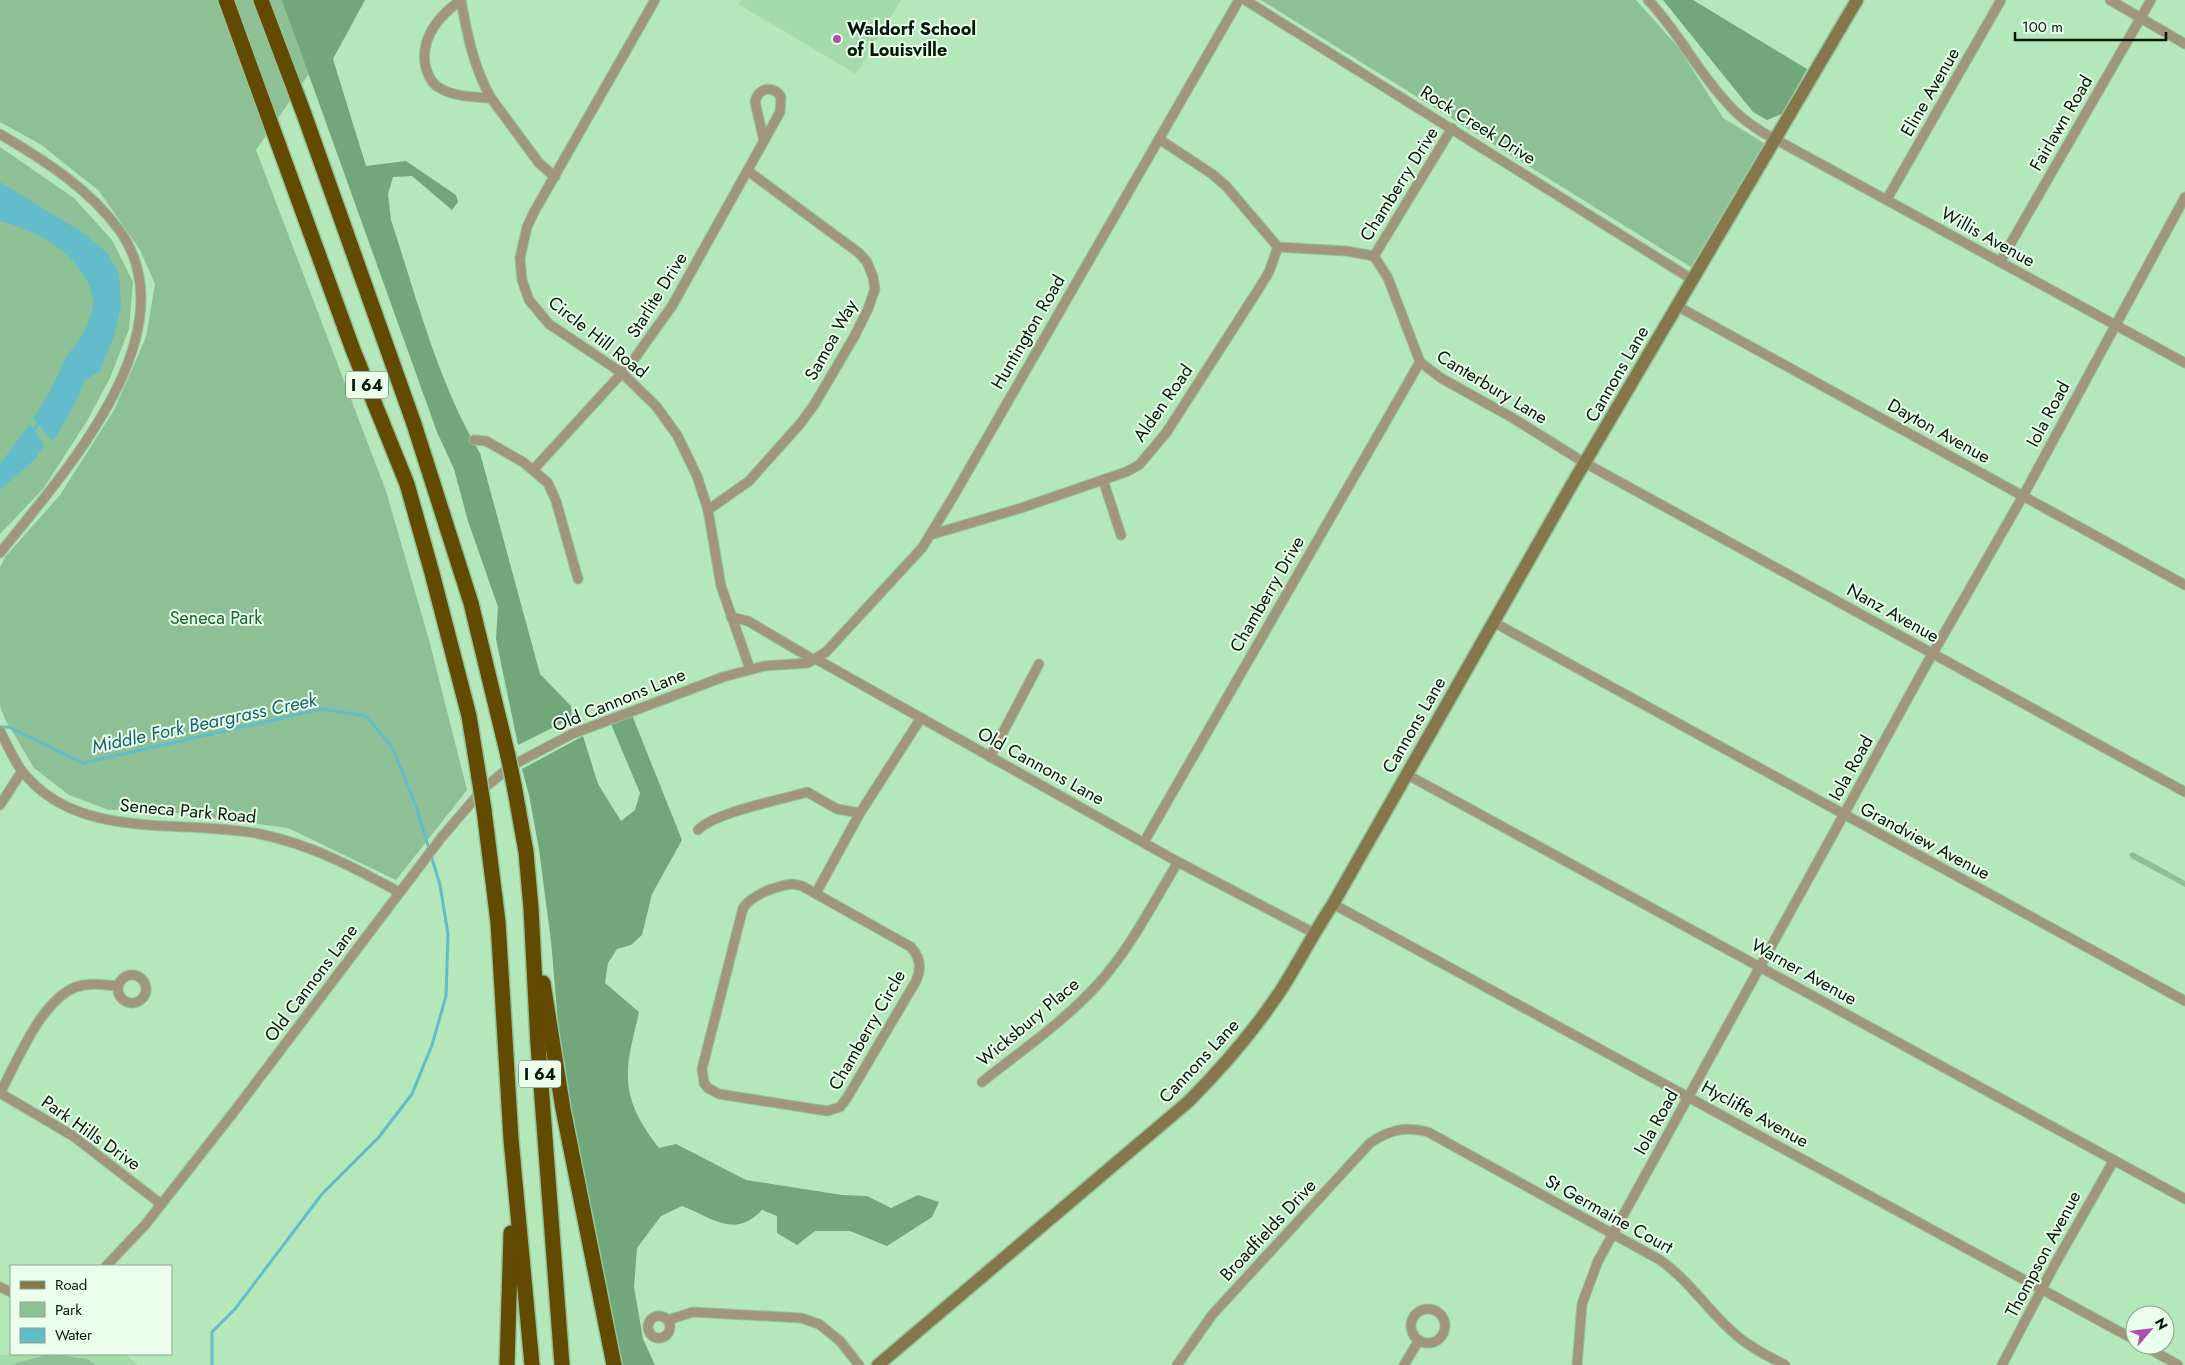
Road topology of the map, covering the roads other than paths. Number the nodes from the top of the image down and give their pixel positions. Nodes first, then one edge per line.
1 (226, 0) edge
2 (261, 0) edge
3 (461, 0) edge
4 (655, 0) edge
5 (1239, 0) edge
6 (1245, 0) edge
7 (1648, 0) edge
8 (1857, 0) edge
9 (2001, 0) edge
10 (2110, 0) edge
11 (2151, 0) edge
12 (2140, 18) junction
13 (2185, 44) edge
14 (491, 98) junction
15 (1452, 128) junction
16 (0, 134) edge
17 (1159, 139) junction
18 (1775, 140) junction
19 (764, 141) junction
20 (748, 171) junction
21 (555, 177) junction
22 (2185, 197) edge
23 (1887, 199) junction
24 (1278, 247) junction
25 (1374, 256) junction
26 (2000, 262) junction
27 (1692, 280) junction
28 (1677, 306) junction
29 (2114, 326) junction
30 (1420, 362) junction
31 (2185, 364) edge
32 (622, 373) junction
33 (474, 440) dead end
34 (1585, 463) junction
35 (533, 470) junction
36 (1103, 480) junction
37 (2023, 496) junction
38 (708, 510) junction
39 (930, 535) junction
40 (1121, 535) dead end
41 (0, 553) edge
42 (578, 579) dead end
43 (2185, 585) edge
44 (731, 617) junction
45 (1493, 622) junction
46 (1933, 654) junction
47 (815, 659) junction
48 (1038, 664) dead end
49 (750, 669) junction
50 (921, 718) junction
51 (0, 731) edge
52 (990, 757) junction
53 (22, 771) junction
54 (1406, 774) junction
55 (2185, 792) edge
56 (0, 805) edge
57 (860, 813) junction
58 (1843, 816) junction
59 (698, 830) dead end
60 (1144, 842) junction
61 (1178, 862) junction
62 (399, 892) junction
63 (816, 893) junction
64 (1333, 904) junction
65 (531, 908) junction
66 (1314, 933) junction
67 (1761, 966) junction
68 (118, 986) dead end
69 (2185, 1001) edge
70 (982, 1082) dead end
71 (0, 1093) edge
72 (1688, 1097) junction
73 (1395, 1130) joint
74 (511, 1139) junction
75 (2114, 1160) junction
76 (2185, 1199) edge
77 (161, 1204) junction
78 (1614, 1234) junction
79 (107, 1265) edge
80 (2042, 1289) junction
81 (668, 1320) dead end
82 (2125, 1335) edge
83 (1419, 1340) dead end
84 (2160, 1355) edge
85 (507, 1365) edge
86 (532, 1365) edge
87 (562, 1365) edge
88 (614, 1365) edge
89 (859, 1365) edge
90 (878, 1365) edge
91 (1177, 1365) edge
92 (1404, 1365) edge
93 (1577, 1365) edge
94 (1785, 1365) edge
95 (2002, 1365) edge
96 (2178, 1365) edge

1 - 74 highway, I 64, bridge
2 - 65 highway, I 64, bridge
3 - 14 street
3 - 14 street
4 - 21 street, Circle Hill Road
5 - 17 street, Huntington Road
6 - 15 street, Rock Creek Drive
7 - 18 street, Willis Avenue
8 - 18 main road, Cannons Lane
9 - 23 street, Eline Avenue
10 - 12 street
11 - 12 street, Fairlawn Road
12 - 13 street
12 - 26 street, Fairlawn Road
14 - 21 street
15 - 25 street, Chamberry Drive
15 - 27 street, Rock Creek Drive
16 - 41 street
17 - 24 street
17 - 39 street, Huntington Road
18 - 23 street, Willis Avenue
18 - 27 main road, Cannons Lane
19 - 19 street, Starlite Drive
19 - 20 street, Starlite Drive
20 - 32 street, Starlite Drive
20 - 38 street, Samoa Way
21 - 32 street, Circle Hill Road
22 - 29 street, Iola Road
23 - 26 street, Willis Avenue
24 - 25 street
24 - 36 street, Alden Road
25 - 30 street, Canterbury Lane
26 - 29 street, Willis Avenue
27 - 28 main road, Cannons Lane
28 - 34 main road, Cannons Lane
28 - 37 street, Dayton Avenue
29 - 31 street, Willis Avenue
29 - 37 street, Iola Road
30 - 34 street, Canterbury Lane
30 - 60 street, Chamberry Drive
32 - 35 street, Starlite Drive
32 - 38 street, Circle Hill Road
33 - 35 street
34 - 45 main road, Cannons Lane
34 - 46 street, Nanz Avenue
35 - 42 street
36 - 39 street, Alden Road
36 - 40 street
37 - 43 street, Dayton Avenue
37 - 46 street, Iola Road
38 - 44 street, Circle Hill Road
39 - 47 street, Huntington Road
44 - 47 street
44 - 49 street, Circle Hill Road
45 - 54 main road, Cannons Lane
45 - 58 street, Grandview Avenue
46 - 55 street, Nanz Avenue
46 - 58 street, Iola Road
47 - 49 street, Old Cannons Lane
47 - 50 street, Old Cannons Lane
48 - 52 street
49 - 62 street, Old Cannons Lane
50 - 52 street, Old Cannons Lane
50 - 57 street
51 - 53 street, Seneca Park Road
52 - 60 street, Old Cannons Lane
53 - 56 street
53 - 62 street, Seneca Park Road
54 - 64 main road, Cannons Lane
54 - 67 street, Warner Avenue
57 - 59 street
57 - 63 street
58 - 67 street, Iola Road
58 - 69 street, Grandview Avenue
60 - 61 street, Old Cannons Lane
61 - 66 street, Old Cannons Lane
61 - 70 street, Wicksbury Place
62 - 77 street, Old Cannons Lane
63 - 63 street, Chamberry Circle
64 - 66 main road, Cannons Lane
64 - 72 street, Hycliffe Avenue
65 - 87 highway, I 64
65 - 88 highway
66 - 90 main road, Cannons Lane
67 - 72 street, Iola Road
67 - 75 street, Warner Avenue
68 - 71 street
71 - 77 street, Park Hills Drive
72 - 78 street, Iola Road
72 - 80 street, Hycliffe Avenue
73 - 78 street, St Germaine Court
73 - 91 street, Broadfields Drive
74 - 85 highway
74 - 86 highway, I 64
75 - 76 street, Warner Avenue
75 - 80 street, Thompson Avenue
77 - 79 street, Old Cannons Lane
78 - 93 street, Iola Road
78 - 94 street, St Germaine Court
80 - 82 street, Hycliffe Avenue
80 - 95 street, Thompson Avenue
81 - 89 street
83 - 92 street
84 - 96 street

